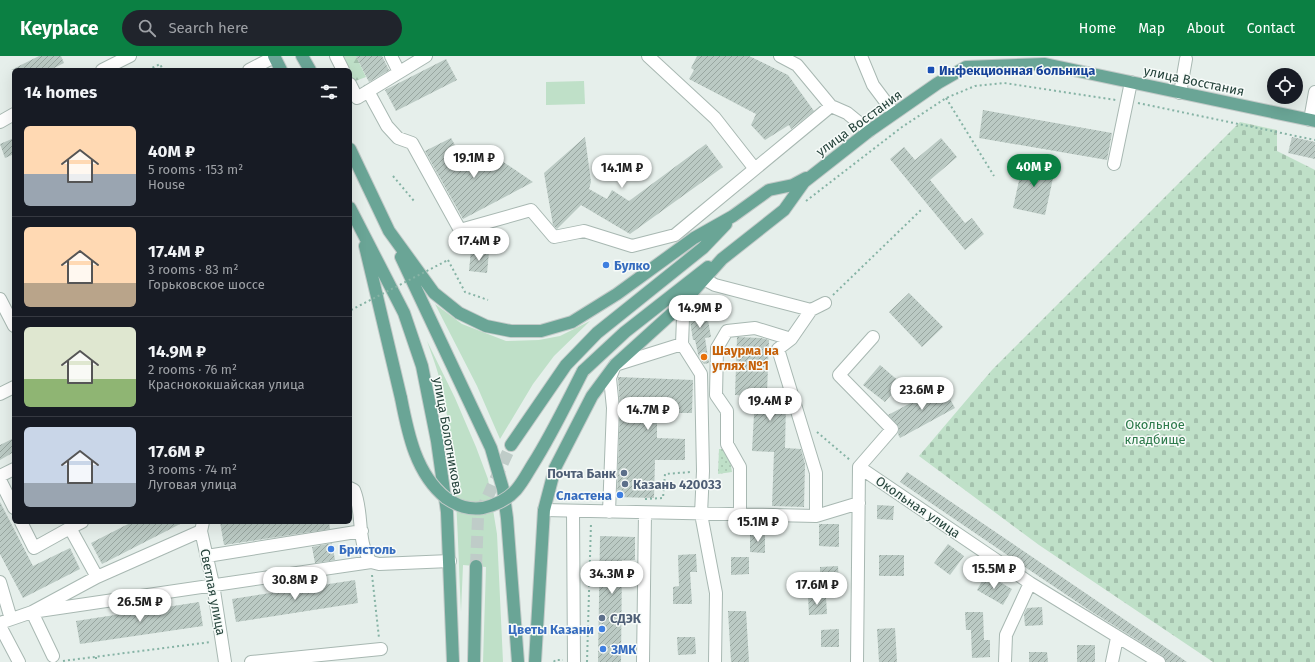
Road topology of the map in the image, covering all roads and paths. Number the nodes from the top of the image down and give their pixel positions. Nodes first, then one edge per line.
1 (130, 56) edge
2 (274, 56) edge
3 (302, 56) edge
4 (336, 56) edge
5 (391, 56) edge
6 (426, 56) edge
7 (648, 56) edge
8 (780, 56) edge
9 (861, 56) edge
10 (1186, 59) dead end
11 (1025, 60) edge
12 (106, 68) edge
13 (152, 68) edge
14 (162, 68) edge
15 (254, 68) edge
16 (280, 68) edge
17 (309, 68) edge
18 (342, 68) edge
19 (399, 72) junction
20 (1131, 82) junction
21 (352, 88) edge
22 (368, 91) junction
23 (1315, 92) edge
24 (1180, 93) junction
25 (946, 98) junction
26 (1127, 101) junction
27 (831, 106) junction
28 (894, 113) junction
29 (12, 115) edge
30 (1312, 121) edge
31 (0, 122) edge
32 (869, 130) junction
33 (1315, 140) edge
34 (352, 153) edge
35 (1114, 164) dead end
36 (755, 168) junction
37 (814, 173) junction
38 (393, 176) dead end
39 (994, 176) dead end
40 (414, 201) dead end
41 (806, 201) dead end
42 (921, 210) dead end
43 (352, 212) edge
44 (733, 216) junction
45 (360, 227) junction
46 (389, 231) junction
47 (722, 259) junction
48 (704, 279) junction
49 (0, 299) edge
50 (488, 300) dead end
51 (825, 303) joint
52 (680, 307) junction
53 (352, 309) edge
54 (811, 310) junction
55 (12, 322) edge
56 (873, 337) dead end
57 (791, 339) junction
58 (682, 344) junction
59 (615, 365) junction
60 (12, 388) edge
61 (0, 394) edge
62 (799, 418) junction
63 (511, 445) tunnel mouth
64 (859, 467) junction
65 (12, 470) edge
66 (703, 471) junction
67 (0, 476) edge
68 (0, 480) edge
69 (352, 489) edge
70 (640, 500) dead end
71 (859, 503) junction
72 (12, 504) edge
73 (544, 510) junction
74 (572, 511) junction
75 (591, 511) junction
76 (609, 512) junction
77 (645, 513) junction
78 (701, 514) junction
79 (740, 514) junction
80 (816, 516) junction
81 (22, 524) edge
82 (78, 524) edge
83 (202, 527) edge
84 (70, 528) junction
85 (362, 531) junction
86 (207, 556) junction
87 (450, 561) junction
88 (371, 562) junction
89 (476, 566) tunnel mouth
90 (97, 577) junction
91 (0, 582) edge
92 (1030, 583) junction
93 (213, 584) junction
94 (32, 612) junction
95 (5, 621) edge
96 (0, 626) edge
97 (1117, 638) junction
98 (222, 640) junction
99 (381, 649) joint
100 (53, 656) joint
101 (96, 657) junction
102 (19, 662) edge
103 (96, 662) edge
104 (225, 662) edge
105 (251, 662) edge
106 (453, 662) edge
107 (474, 662) edge
108 (518, 662) edge
109 (536, 662) edge
110 (574, 662) edge
111 (587, 662) edge
112 (643, 662) edge
113 (715, 662) edge
114 (857, 662) edge
115 (1005, 662) edge
116 (1112, 662) edge
117 (1159, 662) edge

1 - 12 street
2 - 15 street
2 - 16 main road
3 - 17 main road
4 - 18 street
5 - 19 street
6 - 19 street
7 - 36 street
8 - 27 street
9 - 28 street
10 - 24 street
11 - 20 main road, улица Восстания
11 - 28 main road, улица Восстания
13 - 14 path
19 - 22 street
20 - 24 main road, улица Восстания
20 - 26 street
21 - 22 street
22 - 36 street
23 - 30 street
24 - 30 main road, улица Восстания
25 - 26 path
25 - 39 path
25 - 41 path
26 - 33 path
26 - 35 street
27 - 32 street
27 - 36 street
28 - 32 main road, улица Восстания
29 - 31 street
32 - 37 main road, улица Восстания
34 - 46 main road
37 - 44 main road, улица Восстания
37 - 47 main road, улица Восстания
38 - 40 path
42 - 51 path
43 - 45 main road
44 - 46 main road
44 - 63 main road
45 - 47 main road, bridge
45 - 87 main road, улица Болотникова
46 - 108 main road
47 - 48 main road, улица Восстания
48 - 52 main road, улица Восстания
48 - 54 street
49 - 55 street
50 - 53 path, bridge
51 - 54 street
52 - 58 street
52 - 59 main road, улица Восстания
54 - 57 street
56 - 64 street
57 - 62 street
57 - 79 street
58 - 59 street
58 - 66 street
59 - 73 main road, улица Восстания
59 - 76 street
60 - 61 street
62 - 64 path
62 - 80 street
64 - 71 street
64 - 92 street, Окольная улица
65 - 67 street
66 - 70 path
66 - 78 street
68 - 72 street
69 - 85 street
71 - 80 street
71 - 114 street
73 - 74 street
73 - 109 main road, улица Восстания
74 - 75 street
74 - 110 street
75 - 76 street
75 - 111 path
76 - 77 street
77 - 78 street
77 - 112 street
78 - 79 street
78 - 113 street
79 - 80 street
81 - 84 street
82 - 84 street
83 - 86 street, Светлая улица
83 - 90 street
84 - 90 street
85 - 86 street
85 - 88 street
86 - 93 street, Светлая улица
87 - 88 street
87 - 106 main road, улица Болотникова
88 - 93 street
88 - 99 path
89 - 107 main road
90 - 94 street
91 - 95 street
92 - 97 street, Окольная улица
92 - 115 street
93 - 94 street
93 - 98 street, Светлая улица
94 - 95 street
94 - 100 street
96 - 102 street
97 - 116 street
97 - 117 street, Окольная улица
98 - 101 path
98 - 104 street, Светлая улица
99 - 105 street
100 - 101 path
101 - 103 path

